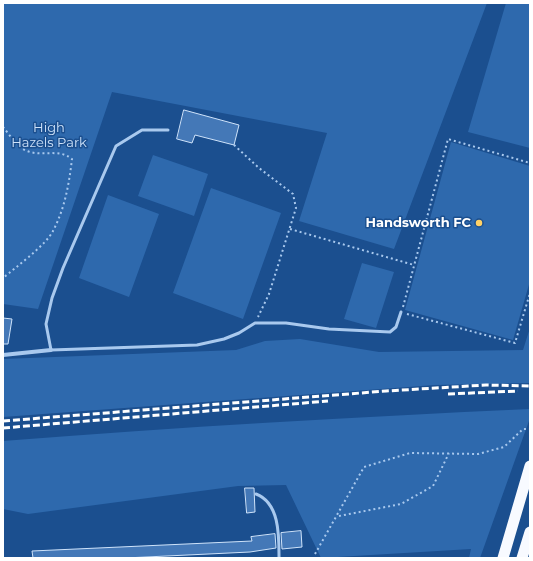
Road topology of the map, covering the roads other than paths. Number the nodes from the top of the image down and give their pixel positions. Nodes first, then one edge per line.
1 (168, 130) dead end
2 (401, 312) road end
3 (51, 350) junction
4 (3, 355) edge
5 (530, 466) edge
6 (256, 494) dead end
7 (530, 532) edge
8 (279, 558) edge
9 (502, 558) edge
10 (522, 558) edge

1 - 3 lane
2 - 3 lane
3 - 4 street
5 - 9 highway
6 - 8 lane
7 - 10 highway

